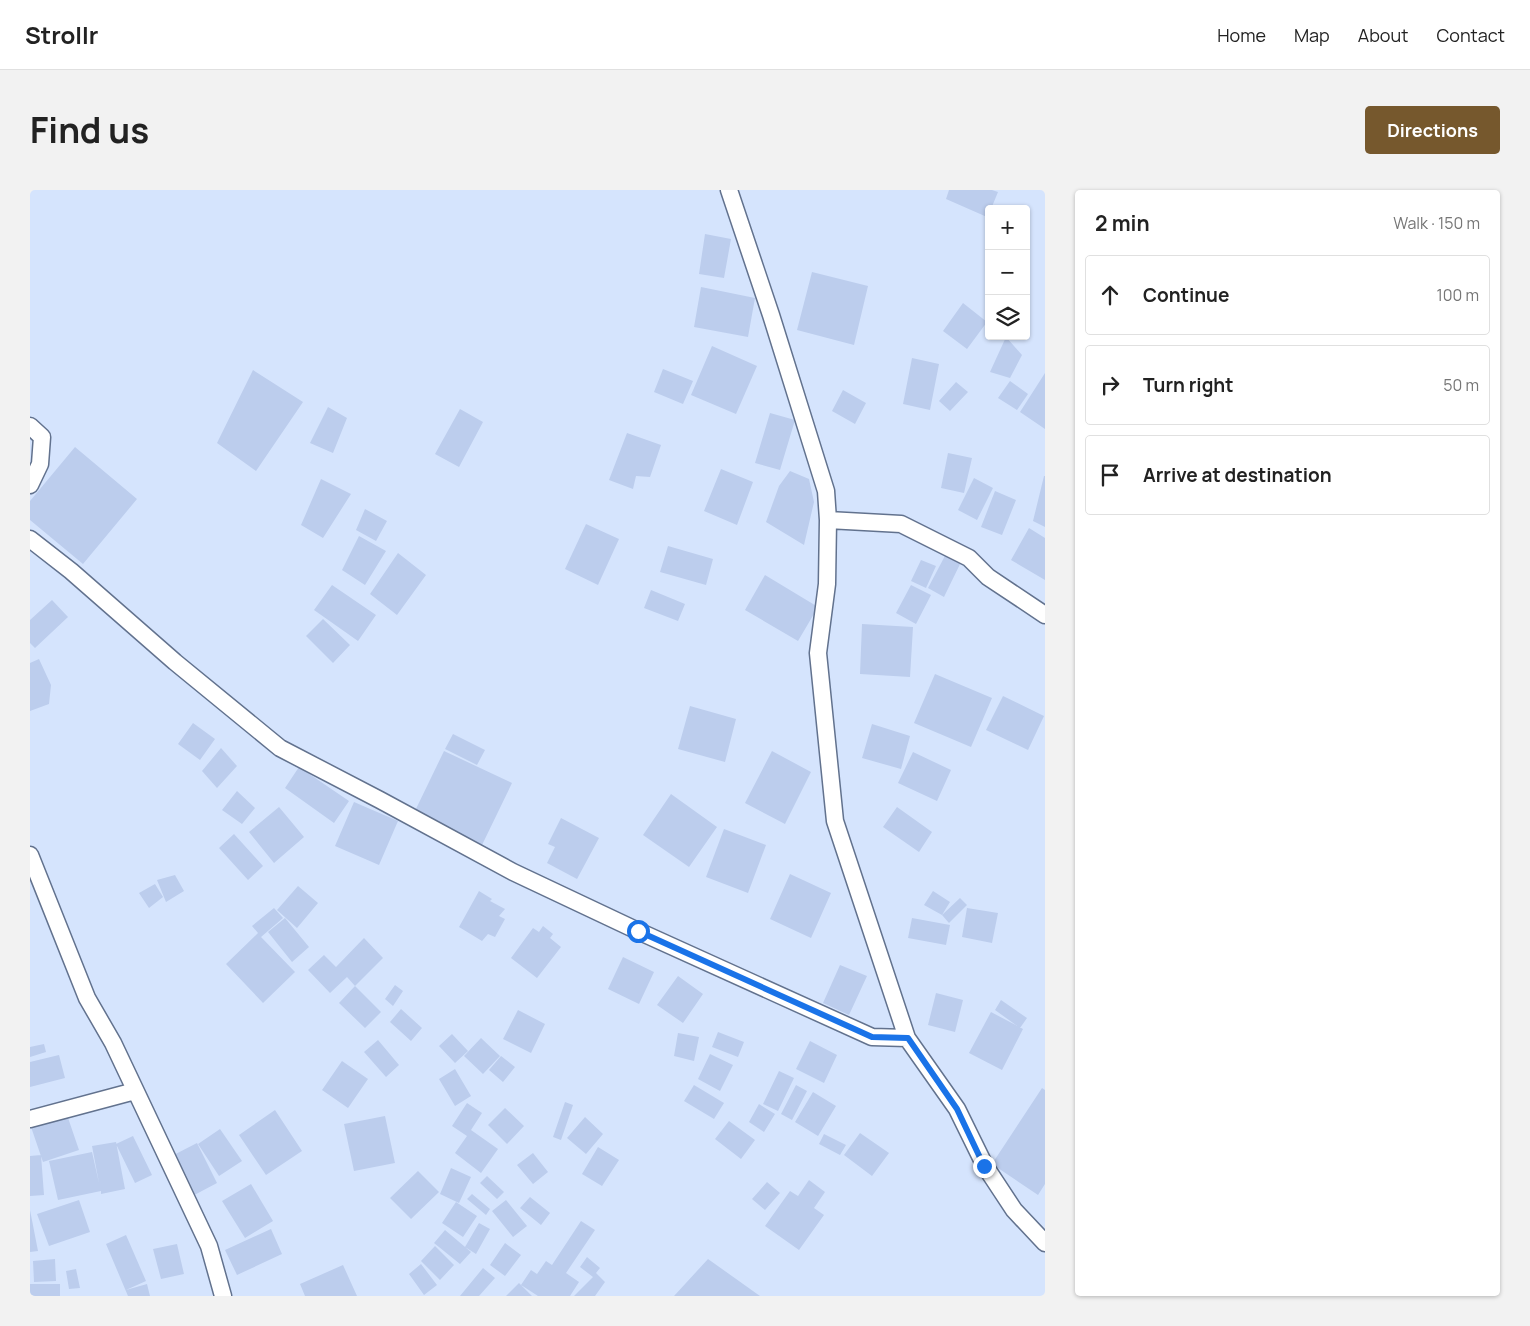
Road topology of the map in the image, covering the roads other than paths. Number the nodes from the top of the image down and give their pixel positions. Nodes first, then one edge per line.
1 (729, 190) edge
2 (30, 426) edge
3 (30, 485) edge
4 (828, 520) junction
5 (30, 539) edge
6 (1045, 615) edge
7 (30, 855) edge
8 (908, 1038) junction
9 (135, 1091) junction
10 (30, 1119) edge
11 (1045, 1243) edge
12 (223, 1296) edge

1 - 4 street
2 - 3 street
4 - 6 street
4 - 8 street
5 - 8 street
7 - 9 street
8 - 11 street
9 - 10 street
9 - 12 street

